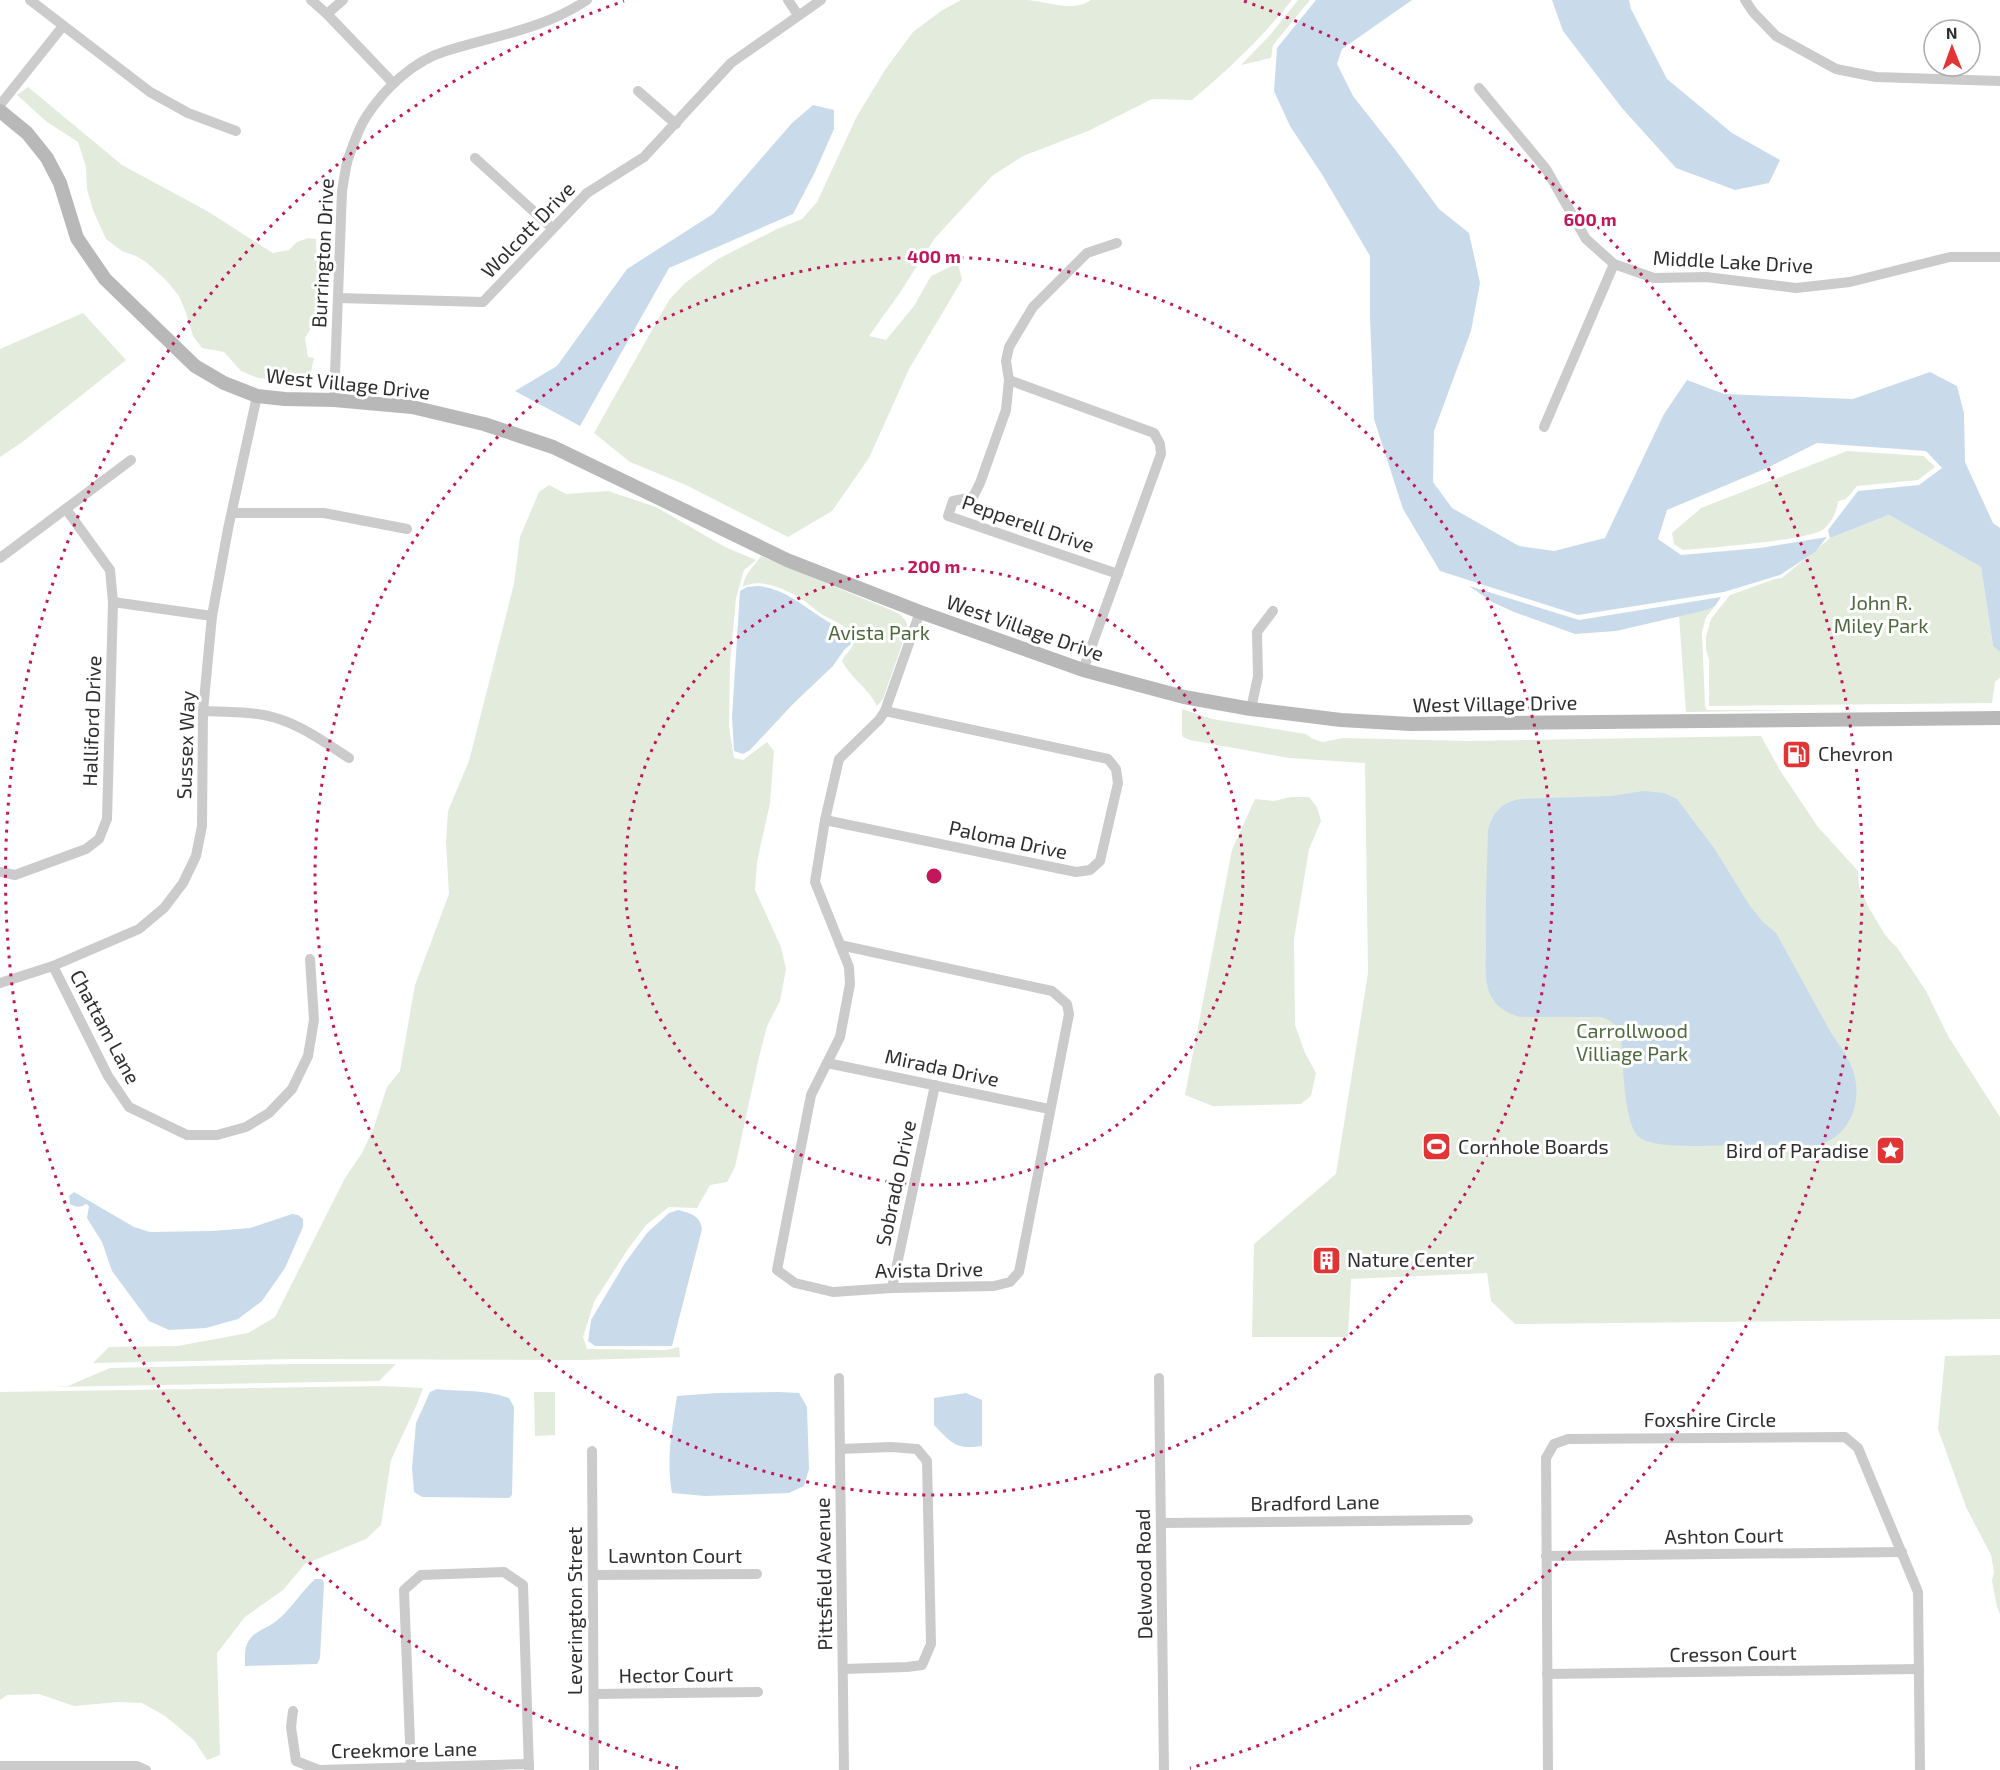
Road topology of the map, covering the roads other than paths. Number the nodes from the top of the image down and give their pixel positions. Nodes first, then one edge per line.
1 (30, 0) edge
2 (311, 0) edge
3 (343, 0) edge
4 (587, 0) edge
5 (788, 0) edge
6 (821, 0) edge
7 (1745, 0) edge
8 (327, 15) junction
9 (798, 15) junction
10 (63, 26) junction
11 (2000, 81) edge
12 (393, 83) junction
13 (1479, 88) dead end
14 (638, 91) dead end
15 (0, 105) edge
16 (0, 111) edge
17 (676, 124) junction
18 (236, 131) dead end
19 (475, 158) dead end
20 (552, 228) junction
21 (1117, 243) dead end
22 (2000, 257) edge
23 (1614, 264) junction
24 (338, 298) junction
25 (1009, 380) junction
26 (257, 396) junction
27 (334, 400) junction
28 (1544, 427) dead end
29 (132, 460) dead end
30 (66, 509) junction
31 (232, 513) junction
32 (407, 529) dead end
33 (0, 558) edge
34 (1118, 574) junction
35 (113, 602) junction
36 (1273, 611) dead end
37 (920, 612) junction
38 (212, 616) junction
39 (1083, 670) junction
40 (1251, 709) junction
41 (203, 711) junction
42 (885, 711) junction
43 (2000, 718) edge
44 (349, 758) dead end
45 (825, 820) junction
46 (0, 872) edge
47 (840, 945) junction
48 (310, 959) dead end
49 (53, 966) junction
50 (0, 983) edge
51 (827, 1063) junction
52 (935, 1085) junction
53 (1049, 1109) junction
54 (892, 1288) junction
55 (839, 1378) dead end
56 (1159, 1378) dead end
57 (840, 1449) junction
58 (592, 1451) dead end
59 (1468, 1520) dead end
60 (1162, 1523) junction
61 (1902, 1552) junction
62 (1546, 1556) junction
63 (757, 1574) dead end
64 (593, 1575) junction
65 (1919, 1668) junction
66 (843, 1669) junction
67 (1547, 1674) junction
68 (758, 1692) dead end
69 (594, 1694) junction
70 (293, 1711) dead end
71 (0, 1766) edge
72 (529, 1767) edge
73 (49, 1768) edge
74 (411, 1768) junction
75 (146, 1770) edge
76 (594, 1770) edge
77 (844, 1770) edge
78 (1164, 1770) edge
79 (1548, 1770) edge
80 (1920, 1770) edge

1 - 10 street
2 - 8 street
3 - 8 street
4 - 12 street, Burrington Drive
5 - 9 street
6 - 9 street, Wolcott Drive
7 - 11 street
8 - 12 street
9 - 17 street, Wolcott Drive
10 - 15 street
10 - 18 street
12 - 24 street, Burrington Drive
13 - 23 street, Middle Lake Drive
14 - 17 street
16 - 26 street, West Village Drive
17 - 20 street, Wolcott Drive
19 - 20 street
20 - 24 street, Wolcott Drive
21 - 25 street, Pepperell Drive
22 - 23 street, Middle Lake Drive
23 - 28 street
24 - 27 street, Burrington Drive
25 - 34 street
25 - 34 street, Pepperell Drive
26 - 27 street, West Village Drive
26 - 31 street, Sussex Way
27 - 37 street, West Village Drive
29 - 30 street
30 - 33 street
30 - 35 street, Halliford Drive
31 - 32 street
31 - 38 street, Sussex Way
34 - 39 street
35 - 38 street
35 - 46 street, Halliford Drive
36 - 40 street
37 - 39 street, West Village Drive
37 - 42 street, Avista Drive
38 - 41 street, Sussex Way
39 - 40 street, West Village Drive
40 - 43 street, West Village Drive
41 - 44 street
41 - 49 street, Sussex Way
42 - 45 street, Avista Drive
42 - 45 street, Paloma Drive
45 - 47 street, Avista Drive
47 - 51 street, Avista Drive
47 - 53 street, Avista Drive
48 - 49 street, Chattam Lane
49 - 50 street, Sussex Way
51 - 52 street, Mirada Drive
51 - 54 street, Avista Drive
52 - 53 street, Mirada Drive
52 - 54 street, Sobrado Drive
53 - 54 street, Avista Drive
55 - 57 street, Pittsfield Avenue
56 - 60 street, Delwood Road
57 - 66 street, Pittsfield Avenue
57 - 66 street
58 - 64 street, Leverington Street
59 - 60 street, Bradford Lane
60 - 78 street, Delwood Road
61 - 62 street, Ashton Court
61 - 62 street, Foxshire Circle
61 - 65 street, Foxshire Circle
62 - 67 street, Foxshire Circle
63 - 64 street, Lawnton Court
64 - 69 street, Leverington Street
65 - 67 street, Cresson Court
65 - 80 street, Foxshire Circle
66 - 77 street, Pittsfield Avenue
67 - 79 street, Foxshire Circle
68 - 69 street, Hector Court
69 - 76 street, Leverington Street
70 - 74 street, Creekmore Lane
71 - 73 street
72 - 74 street, Creekmore Lane
72 - 74 street
73 - 75 street

